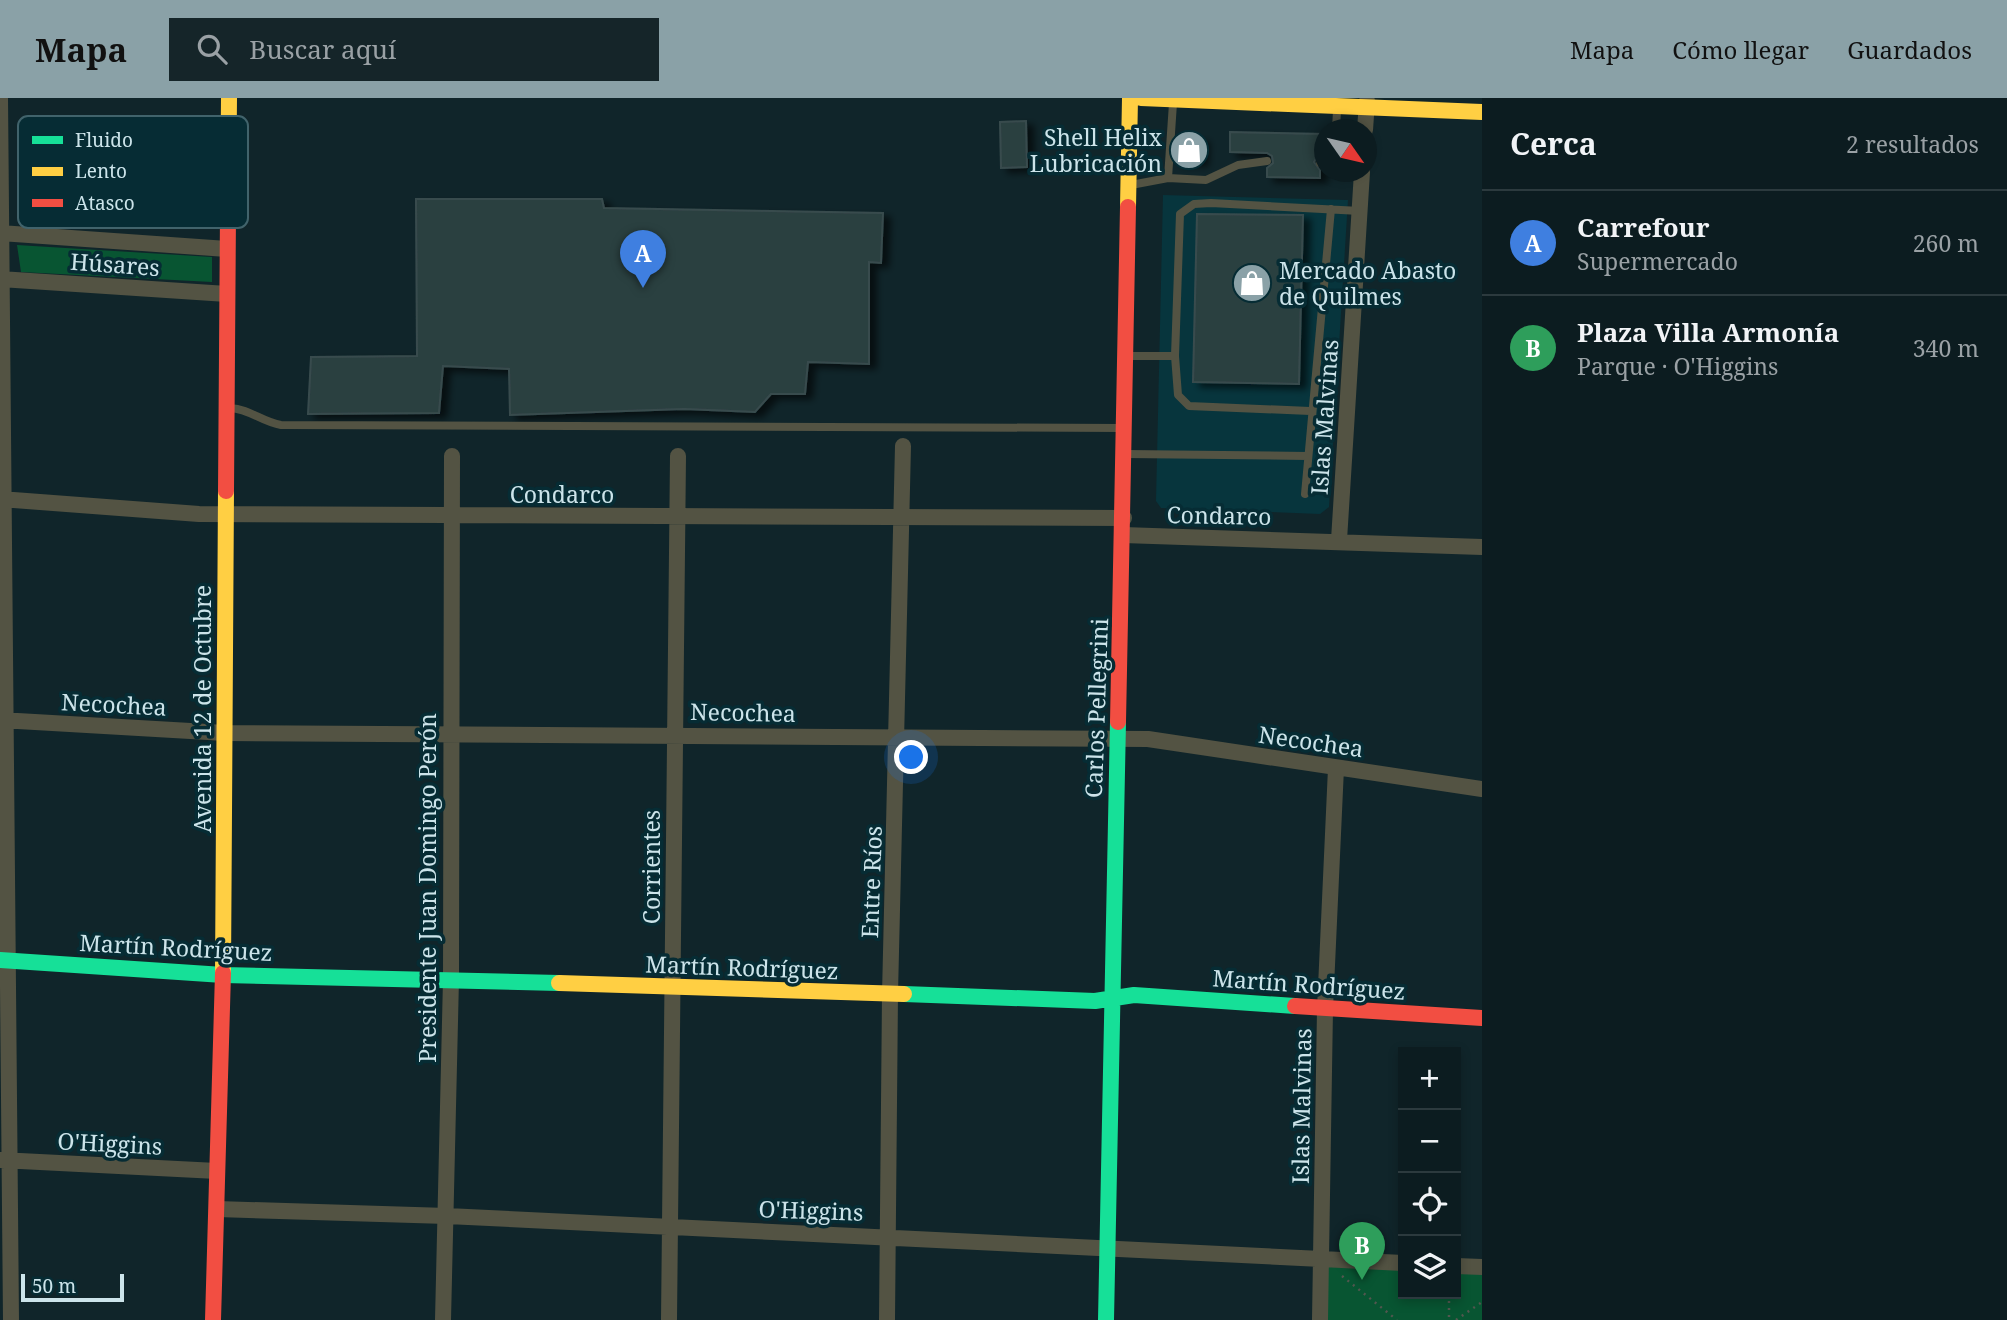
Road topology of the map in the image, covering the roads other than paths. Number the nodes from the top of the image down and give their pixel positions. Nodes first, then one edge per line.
1 (1, 98) edge
2 (229, 98) edge
3 (1130, 98) edge
4 (1141, 98) edge
5 (1173, 100) junction
6 (1367, 103) edge
7 (1337, 107) junction
8 (1482, 111) edge
9 (229, 116) edge
10 (1336, 119) edge
11 (1267, 161) dead end
12 (1168, 178) junction
13 (1361, 182) edge
14 (1131, 185) junction
15 (1331, 209) junction
16 (1360, 211) junction
17 (227, 228) edge
18 (1, 233) edge
19 (227, 249) junction
20 (2, 279) edge
21 (227, 294) junction
22 (1127, 356) junction
23 (1175, 356) junction
24 (226, 408) junction
25 (1311, 411) junction
26 (1126, 428) junction
27 (903, 446) dead end
28 (1125, 454) junction
29 (452, 456) dead end
30 (678, 456) dead end
31 (1308, 456) junction
32 (1305, 494) dead end
33 (2, 499) edge
34 (225, 514) junction
35 (450, 516) junction
36 (677, 516) junction
37 (901, 517) junction
38 (1124, 518) junction
39 (1123, 535) junction
40 (1339, 540) junction
41 (1482, 547) edge
42 (3, 720) edge
43 (225, 733) junction
44 (451, 733) junction
45 (673, 734) junction
46 (898, 737) junction
47 (1117, 739) junction
48 (1336, 768) junction
49 (1482, 789) edge
50 (3, 960) edge
51 (223, 975) junction
52 (451, 979) junction
53 (675, 988) junction
54 (890, 994) junction
55 (1111, 999) junction
56 (1325, 1009) junction
57 (1482, 1018) edge
58 (5, 1160) edge
59 (217, 1171) junction
60 (217, 1209) junction
61 (447, 1216) junction
62 (670, 1227) junction
63 (888, 1237) junction
64 (1107, 1250) junction
65 (1321, 1259) junction
66 (1398, 1263) edge
67 (1461, 1266) edge
68 (1482, 1267) edge
69 (10, 1320) edge
70 (213, 1320) edge
71 (443, 1320) edge
72 (669, 1320) edge
73 (887, 1320) edge
74 (1106, 1320) edge
75 (1320, 1320) edge

1 - 18 street
2 - 9 street, Avenida 12 de Octubre
3 - 14 street, Carlos Pellegrini
4 - 5 street
5 - 7 street
5 - 12 lane
6 - 7 street
6 - 8 street
7 - 10 lane
11 - 12 lane
12 - 14 lane
13 - 16 street, Islas Malvinas
14 - 22 street, Carlos Pellegrini
15 - 16 lane
15 - 23 lane
15 - 25 lane
16 - 40 street, Islas Malvinas
17 - 19 street, Avenida 12 de Octubre
18 - 19 street, Húsares
18 - 20 street
19 - 21 street, Avenida 12 de Octubre
20 - 21 street, Húsares
20 - 33 street
21 - 24 street, Avenida 12 de Octubre
22 - 23 lane
22 - 26 street, Carlos Pellegrini
23 - 25 lane
24 - 26 lane
24 - 34 street, Avenida 12 de Octubre
25 - 31 lane
26 - 28 street, Carlos Pellegrini
27 - 37 street, Entre Ríos
28 - 31 lane
28 - 38 street, Carlos Pellegrini
29 - 35 street, Presidente Juan Domingo Perón
30 - 36 street, Corrientes
31 - 32 lane
33 - 34 street, Condarco
33 - 42 street
34 - 35 street, Condarco
34 - 43 street, Avenida 12 de Octubre
35 - 36 street, Condarco
35 - 44 street, Presidente Juan Domingo Perón
36 - 37 street, Condarco
36 - 45 street, Corrientes
37 - 38 street, Condarco
37 - 46 street, Entre Ríos
38 - 39 street, Carlos Pellegrini
39 - 40 street, Condarco
39 - 47 street, Carlos Pellegrini
40 - 41 street, Condarco
42 - 43 street, Necochea
42 - 50 street
43 - 44 street, Necochea
43 - 51 street, Avenida 12 de Octubre
44 - 45 street, Necochea
44 - 52 street, Presidente Juan Domingo Perón
45 - 46 street, Necochea
45 - 53 street, Corrientes
46 - 47 street, Necochea
46 - 54 street, Entre Ríos
47 - 48 street, Necochea
47 - 55 street, Carlos Pellegrini
48 - 49 street, Necochea
48 - 56 street, Islas Malvinas
50 - 51 street, Martín Rodríguez
50 - 58 street
51 - 52 street, Martín Rodríguez
51 - 59 street, Avenida 12 de Octubre
52 - 53 street, Martín Rodríguez
52 - 61 street, Presidente Juan Domingo Perón
53 - 54 street, Martín Rodríguez
53 - 62 street, Corrientes
54 - 55 street, Martín Rodríguez
54 - 63 street, Entre Ríos
55 - 56 street, Martín Rodríguez
55 - 64 street, Carlos Pellegrini
56 - 57 street, Martín Rodríguez
56 - 65 street, Islas Malvinas
58 - 59 street, O'Higgins
58 - 69 street
59 - 60 street, Avenida 12 de Octubre
60 - 61 street, O'Higgins
60 - 70 street, Avenida 12 de Octubre
61 - 62 street, O'Higgins
61 - 71 street, Presidente Juan Domingo Perón
62 - 63 street, O'Higgins
62 - 72 street, Corrientes
63 - 64 street, O'Higgins
63 - 73 street, Entre Ríos
64 - 65 street, O'Higgins
64 - 74 street, Carlos Pellegrini
65 - 66 street, O'Higgins
65 - 75 street, Islas Malvinas
67 - 68 street

